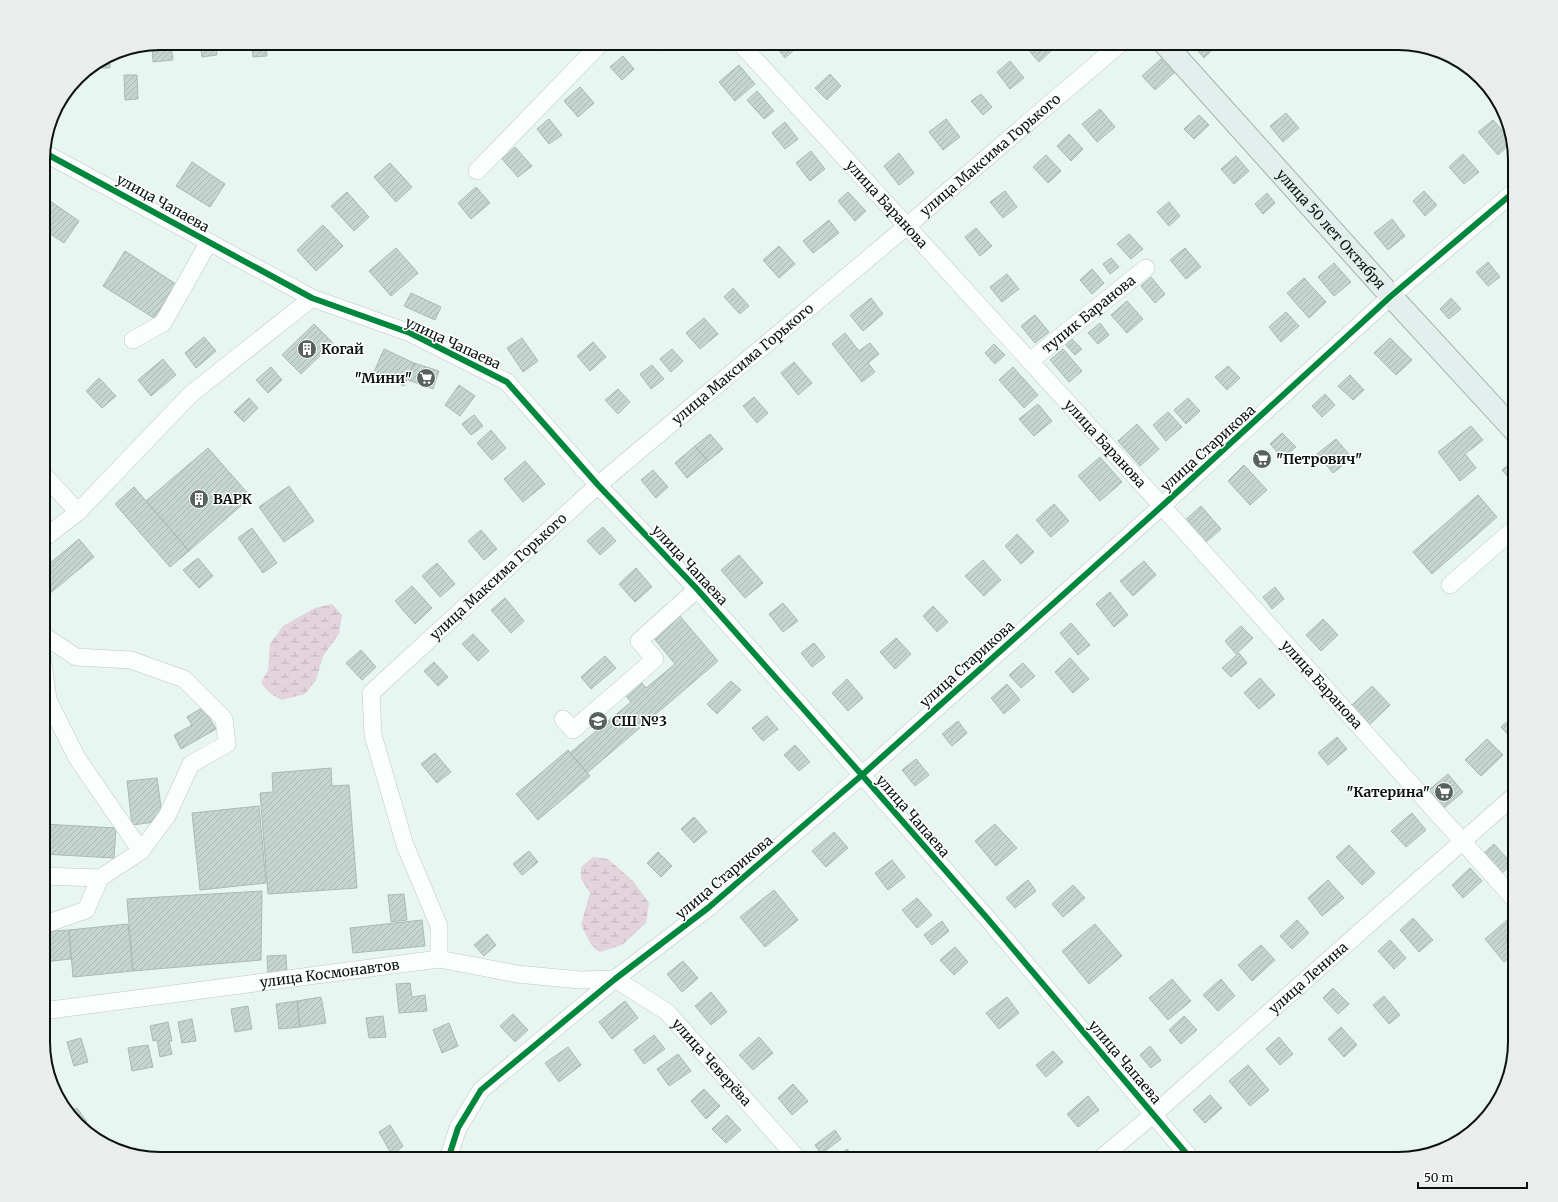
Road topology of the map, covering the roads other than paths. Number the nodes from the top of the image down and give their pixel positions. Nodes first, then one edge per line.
1 (594, 50) edge
2 (746, 50) edge
3 (1113, 50) edge
4 (1170, 50) edge
5 (50, 155) edge
6 (478, 171) dead end
7 (1508, 197) edge
8 (907, 226) junction
9 (209, 242) junction
10 (1146, 268) dead end
11 (1391, 296) junction
12 (312, 298) junction
13 (134, 340) dead end
14 (1030, 360) junction
15 (1508, 423) edge
16 (50, 482) edge
17 (598, 485) junction
18 (1162, 506) junction
19 (78, 512) junction
20 (50, 534) edge
21 (1508, 534) edge
22 (1450, 585) dead end
23 (697, 589) junction
24 (50, 640) edge
25 (50, 704) edge
26 (563, 719) dead end
27 (862, 775) junction
28 (1508, 801) edge
29 (1462, 841) junction
30 (141, 851) junction
31 (50, 876) edge
32 (100, 878) junction
33 (1508, 892) edge
34 (50, 922) edge
35 (439, 960) junction
36 (616, 979) junction
37 (50, 1010) edge
38 (1154, 1114) junction
39 (450, 1152) edge
40 (792, 1152) edge
41 (1108, 1152) edge
42 (1185, 1152) edge

1 - 6 street
2 - 8 street, улица Баранова
3 - 8 street, улица Максима Горького
4 - 11 main road, улица 50 лет Октября
5 - 9 street, улица Чапаева
7 - 11 street, улица Старикова
8 - 14 street, улица Баранова
8 - 17 street, улица Максима Горького
9 - 12 street, улица Чапаева
9 - 13 street
10 - 14 street, тупик Баранова
11 - 15 main road, улица 50 лет Октября
11 - 18 street, улица Старикова
12 - 17 street, улица Чапаева
12 - 19 street
14 - 18 street, улица Баранова
16 - 19 street
17 - 23 street, улица Чапаева
17 - 35 street, улица Максима Горького
18 - 27 street, улица Старикова
18 - 29 street, улица Баранова
19 - 20 street
21 - 22 street
23 - 26 street
23 - 27 street, улица Чапаева
24 - 30 street
25 - 30 street
27 - 36 street, улица Старикова
27 - 38 street, улица Чапаева
28 - 29 street, улица Ленина
29 - 33 street, улица Баранова
29 - 38 street, улица Ленина
30 - 32 street
31 - 32 street
32 - 34 street
35 - 36 street, улица Космонавтов
35 - 37 street, улица Космонавтов
36 - 39 street, улица Старикова
36 - 40 street, улица Чеверёва
38 - 41 street, улица Ленина
38 - 42 street, улица Чапаева

